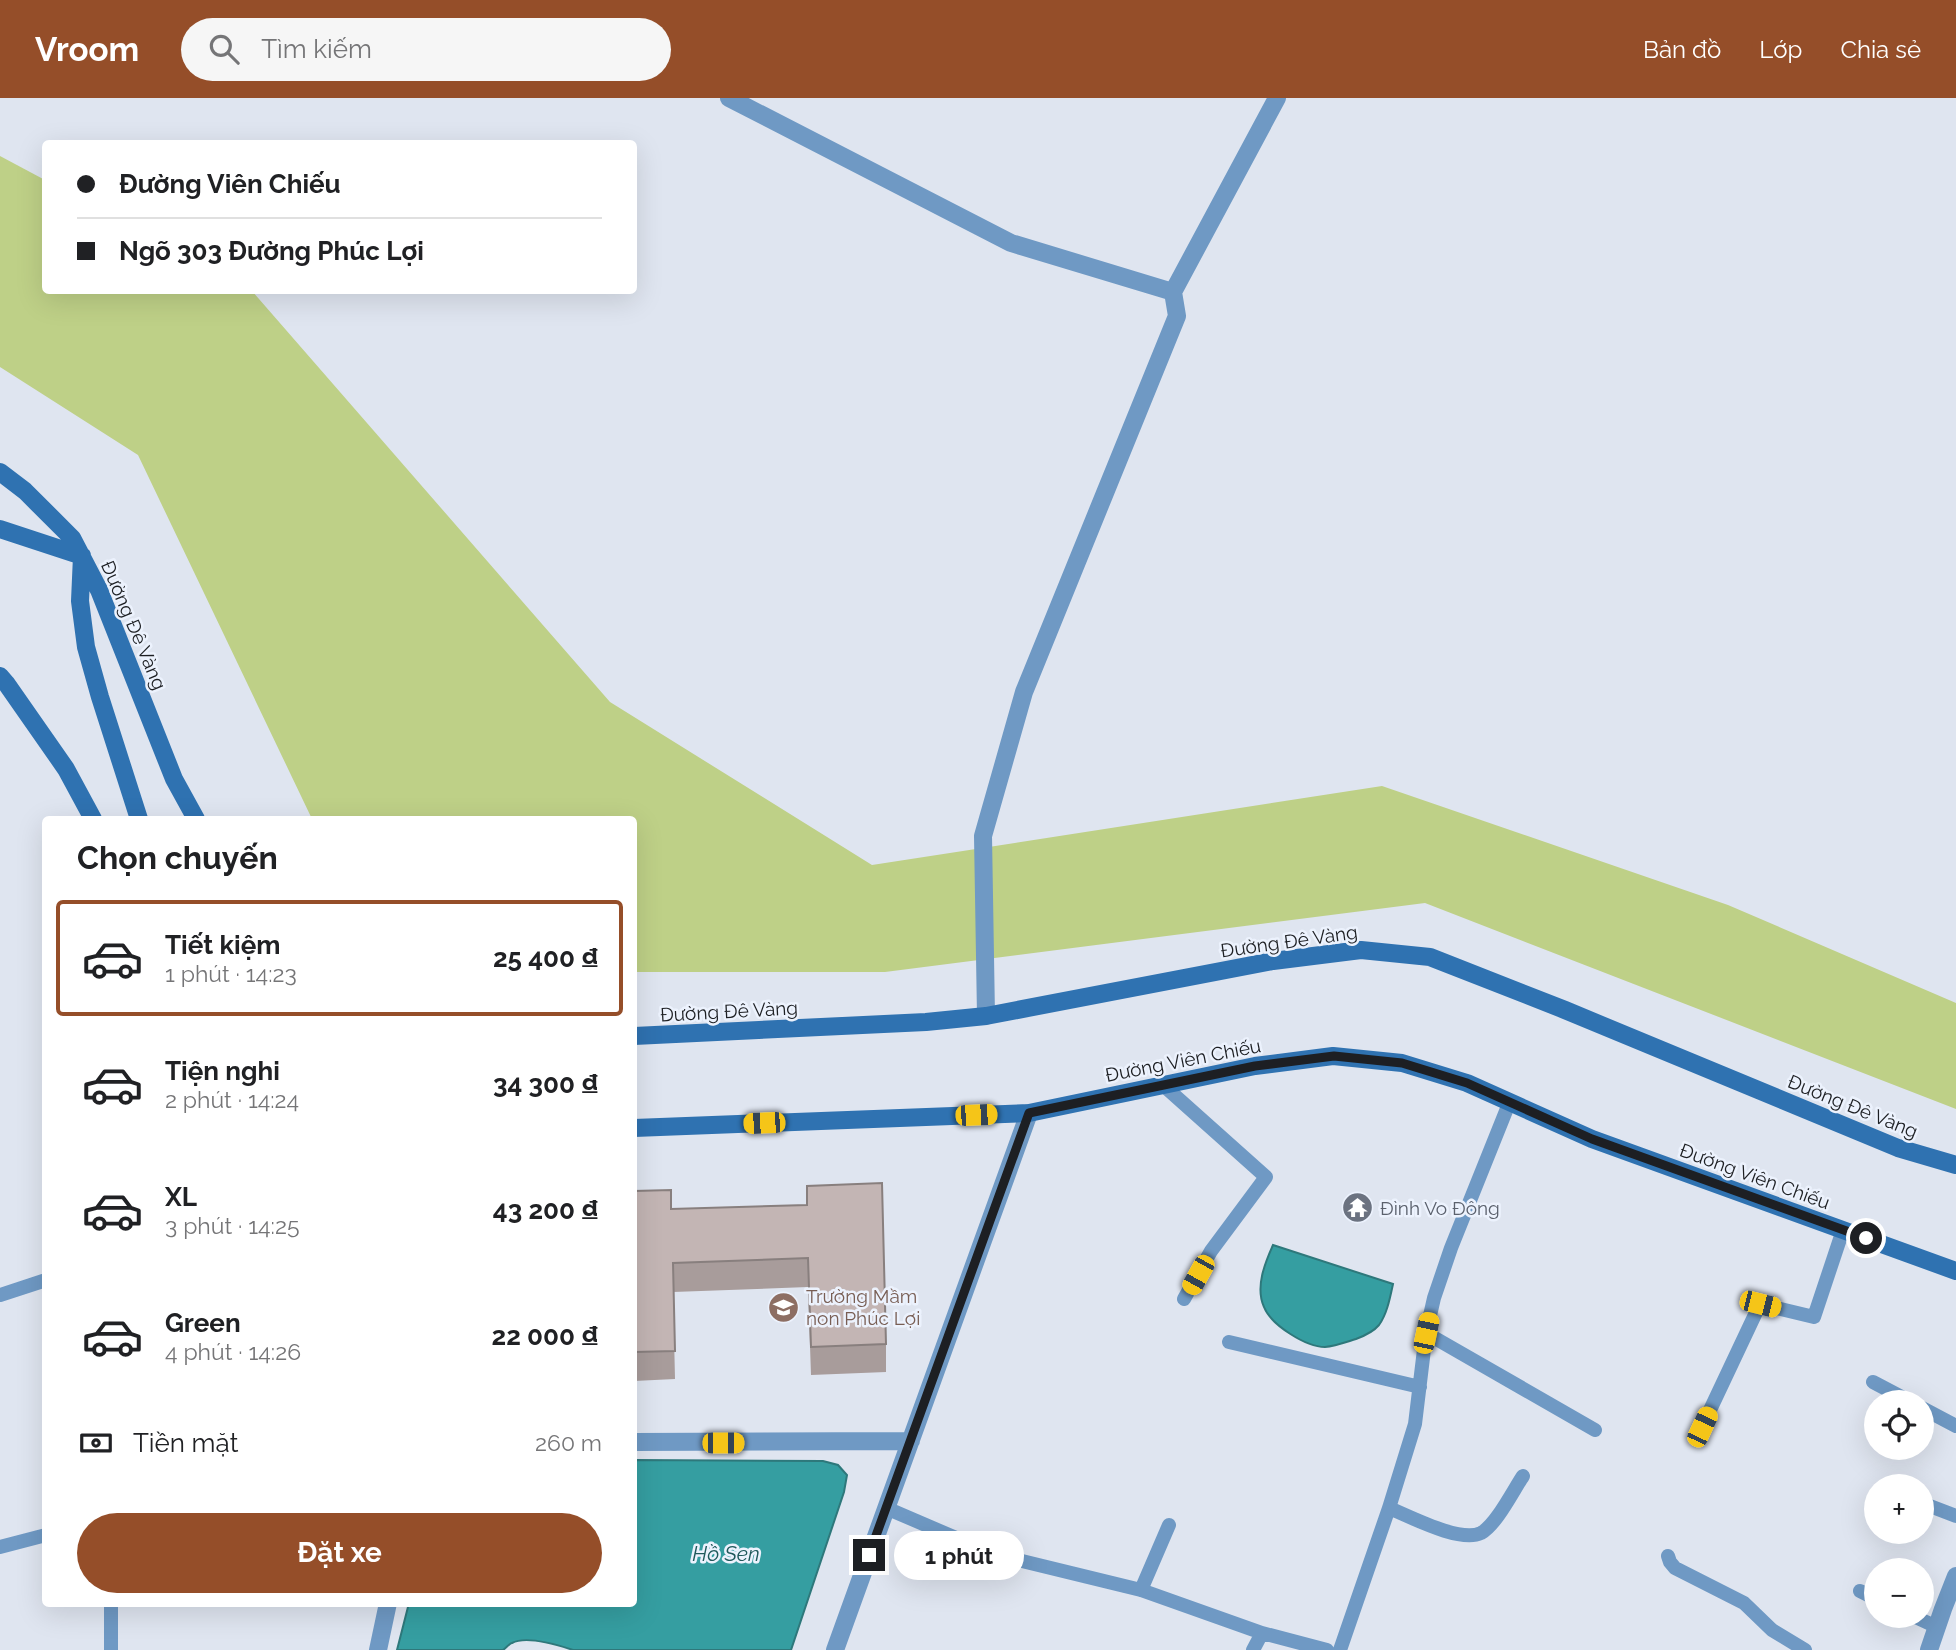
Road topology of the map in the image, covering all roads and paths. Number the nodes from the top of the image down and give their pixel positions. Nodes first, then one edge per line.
1 (729, 98) edge
2 (1277, 98) edge
3 (1173, 292) junction
4 (0, 472) edge
5 (0, 529) edge
6 (82, 556) junction
7 (0, 676) edge
8 (91, 816) edge
9 (138, 816) edge
10 (194, 816) edge
11 (986, 1016) junction
12 (637, 1036) edge
13 (1163, 1085) junction
14 (1510, 1101) junction
15 (1029, 1113) junction
16 (637, 1128) edge
17 (1956, 1165) edge
18 (1843, 1230) junction
19 (1956, 1271) edge
20 (42, 1281) edge
21 (0, 1295) edge
22 (1184, 1299) dead end
23 (1426, 1333) junction
24 (1229, 1342) dead end
25 (1873, 1382) dead end
26 (1420, 1387) junction
27 (1888, 1390) edge
28 (1934, 1414) edge
29 (1956, 1426) edge
30 (1702, 1427) dead end
31 (1595, 1430) dead end
32 (911, 1441) junction
33 (637, 1442) edge
34 (1522, 1476) dead end
35 (886, 1508) junction
36 (1389, 1508) junction
37 (1934, 1508) edge
38 (1956, 1516) edge
39 (1170, 1525) dead end
40 (42, 1535) edge
41 (0, 1547) edge
42 (1668, 1556) dead end
43 (1956, 1576) edge
44 (1141, 1590) junction
45 (1860, 1591) dead end
46 (1864, 1593) edge
47 (111, 1607) edge
48 (387, 1607) edge
49 (1934, 1626) edge
50 (1937, 1627) junction
51 (1262, 1633) junction
52 (111, 1650) edge
53 (378, 1650) edge
54 (835, 1650) edge
55 (1253, 1650) edge
56 (1327, 1650) edge
57 (1340, 1650) edge
58 (1805, 1650) edge
59 (1929, 1650) edge

1 - 3 street
2 - 3 street
3 - 11 street
4 - 6 main road, Đường Đê Vàng
5 - 6 main road
6 - 9 main road
6 - 10 main road, Đường Đê Vàng
7 - 8 main road
11 - 12 main road, Đường Đê Vàng
11 - 17 main road, Đường Đê Vàng
13 - 14 main road, Đường Viên Chiếu
13 - 15 main road, Đường Viên Chiếu
13 - 22 lane
14 - 18 main road, Đường Viên Chiếu
14 - 23 lane
15 - 16 main road, Đường Viên Chiếu
15 - 32 street
18 - 19 main road, Đường Viên Chiếu
18 - 30 lane
20 - 21 lane
23 - 26 lane
23 - 31 lane
24 - 26 lane
25 - 27 lane
26 - 36 lane
28 - 29 lane
32 - 33 street
32 - 35 street
34 - 36 lane
35 - 44 lane
35 - 54 street
36 - 57 lane
37 - 38 lane
39 - 44 lane
40 - 41 lane
42 - 58 lane
43 - 50 street
44 - 51 lane
45 - 46 lane
47 - 52 lane
48 - 53 street
49 - 50 lane
50 - 59 street
51 - 55 lane
51 - 56 lane

